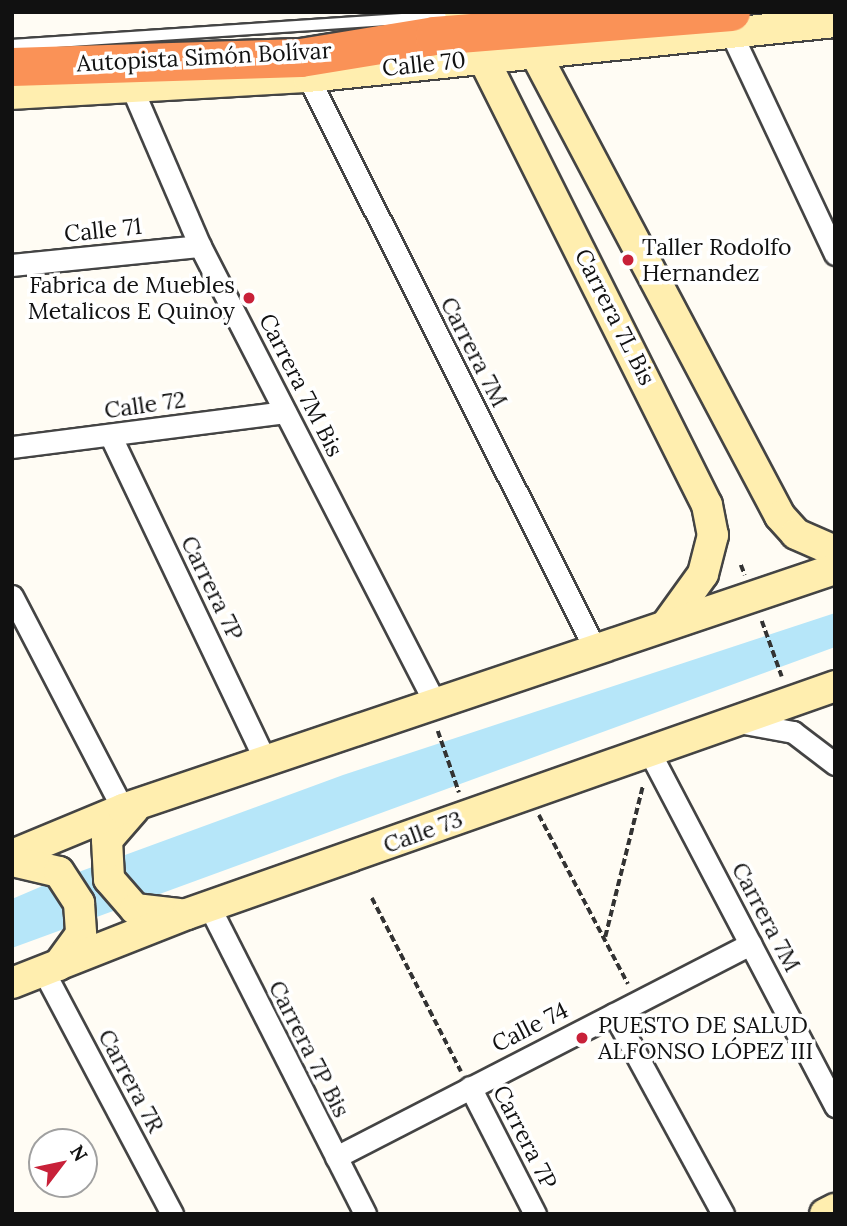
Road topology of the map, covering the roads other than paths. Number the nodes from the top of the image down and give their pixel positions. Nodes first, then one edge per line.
1 (835, 22) edge
2 (731, 23) edge
3 (471, 26) edge
4 (523, 31) edge
5 (12, 45) edge
6 (12, 67) edge
7 (304, 67) junction
8 (128, 73) junction
9 (12, 94) edge
10 (200, 246) junction
11 (835, 254) edge
12 (12, 265) edge
13 (285, 412) junction
14 (111, 437) junction
15 (12, 447) edge
16 (835, 551) edge
17 (835, 569) edge
18 (12, 596) edge
19 (667, 624) junction
20 (595, 649) junction
21 (835, 686) edge
22 (436, 717) junction
23 (721, 725) junction
24 (265, 760) junction
25 (648, 764) junction
26 (835, 765) edge
27 (127, 812) junction
28 (12, 855) edge
29 (12, 861) edge
30 (199, 911) junction
31 (750, 944) junction
32 (59, 961) junction
33 (12, 983) edge
34 (614, 1014) junction
35 (470, 1087) junction
36 (835, 1106) edge
37 (335, 1157) junction
38 (835, 1209) edge
39 (172, 1214) edge
40 (365, 1214) edge
41 (536, 1214) edge
42 (723, 1214) edge
43 (825, 1214) edge

1 - 2 main road
2 - 4 highway, Autopista Simón Bolívar
2 - 11 street
3 - 4 highway, Autopista Simón Bolívar
3 - 5 lane
3 - 7 highway, Autopista Simón Bolívar
3 - 19 main road, Carrera 7L Bis
4 - 16 main road
6 - 8 highway, Autopista Simón Bolívar
7 - 8 highway, Autopista Simón Bolívar
7 - 8 highway
7 - 20 street, Carrera 7M
8 - 9 main road
8 - 10 street, Carrera 7M Bis
10 - 12 street, Calle 71
10 - 13 street, Carrera 7M Bis
13 - 14 street, Calle 72
13 - 22 street, Carrera 7M Bis
14 - 15 street, Calle 72
14 - 24 street, Carrera 7P
17 - 19 main road
18 - 27 street
19 - 20 main road
20 - 22 main road
21 - 23 main road, Calle 73
22 - 24 main road
23 - 25 main road, Calle 73
23 - 26 street
24 - 27 main road
25 - 30 main road, Calle 73
25 - 31 street, Carrera 7M
27 - 28 main road
27 - 30 main road
29 - 32 main road
30 - 32 main road, Calle 73
30 - 37 street, Carrera 7P Bis
31 - 34 street, Calle 74
31 - 36 street, Carrera 7M
32 - 33 main road, Calle 73
32 - 39 street, Carrera 7R
34 - 35 street, Calle 74
34 - 42 street
35 - 37 street, Calle 74
35 - 41 street, Carrera 7P
37 - 40 street, Carrera 7P Bis
38 - 43 main road

